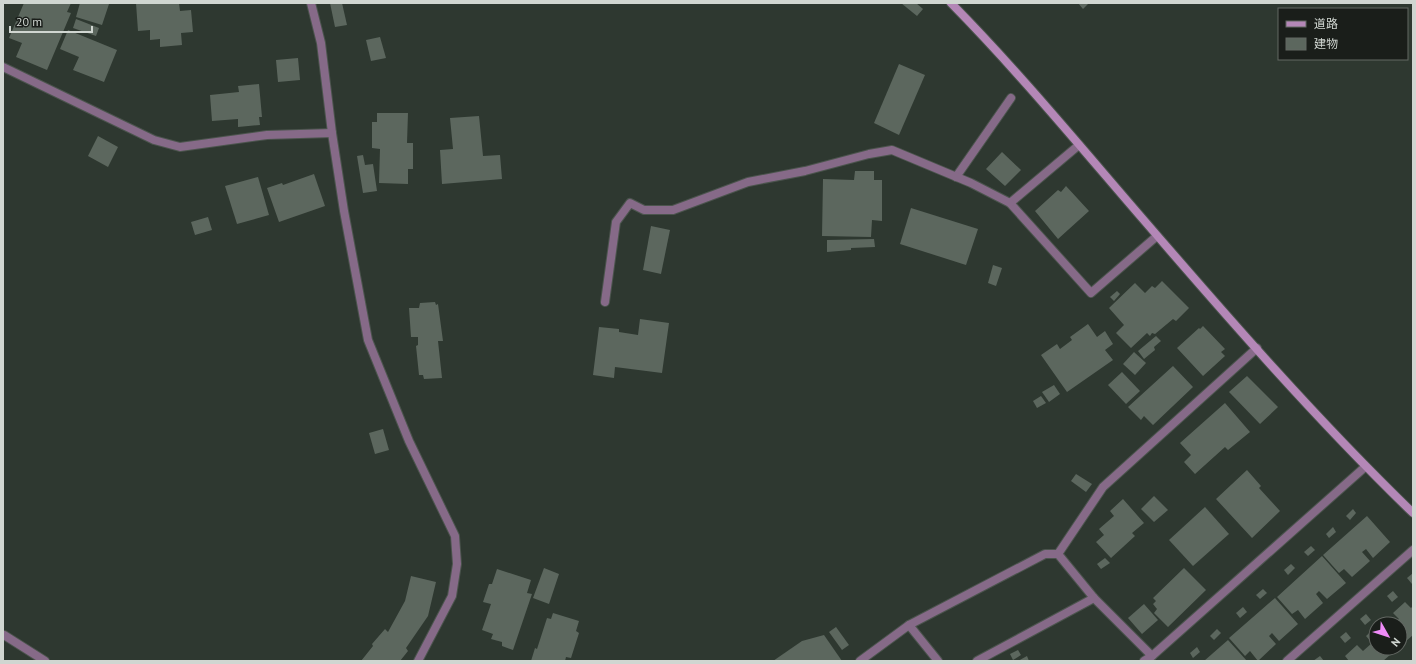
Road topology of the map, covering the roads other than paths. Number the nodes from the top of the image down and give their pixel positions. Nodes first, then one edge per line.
1 (311, 3) edge
2 (951, 3) edge
3 (3, 67) edge
4 (1011, 98) dead end
5 (332, 133) junction
6 (1079, 145) junction
7 (956, 177) junction
8 (1010, 203) junction
9 (1157, 236) junction
10 (605, 302) dead end
11 (1257, 348) junction
12 (1365, 467) junction
13 (1413, 513) edge
14 (1413, 550) edge
15 (1058, 554) junction
16 (1094, 598) junction
17 (909, 625) junction
18 (4, 635) dead end
19 (1152, 656) junction
20 (45, 661) edge
21 (418, 661) edge
22 (860, 661) edge
23 (938, 661) edge
24 (977, 661) edge
25 (1144, 661) edge
26 (1287, 661) edge

1 - 5 street
2 - 6 street
3 - 5 street
4 - 7 street
5 - 21 street
6 - 8 street
6 - 9 street
7 - 8 street
7 - 10 street
8 - 9 street
9 - 11 street
11 - 12 street
11 - 15 street
12 - 13 street
12 - 19 street
14 - 26 street
15 - 16 street
15 - 17 street
16 - 19 street
16 - 24 street
17 - 22 street
17 - 23 street
18 - 20 street
19 - 25 street

